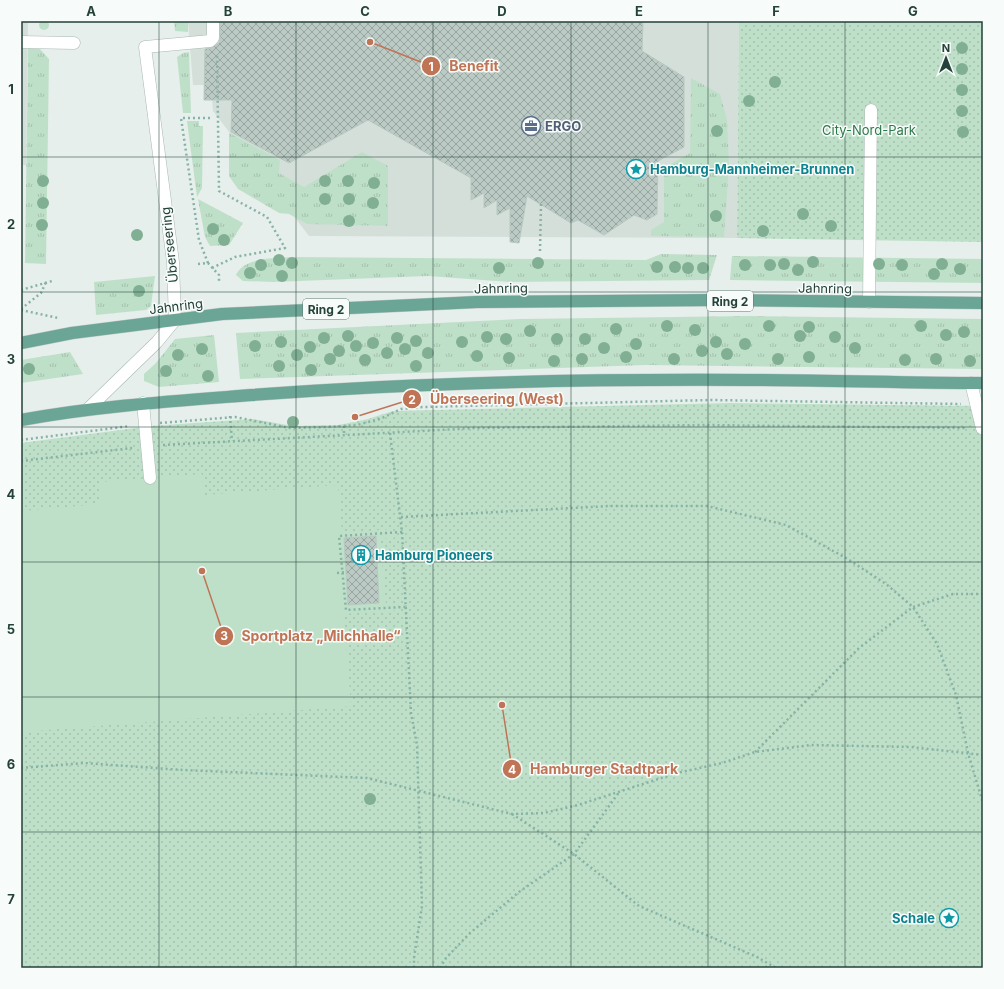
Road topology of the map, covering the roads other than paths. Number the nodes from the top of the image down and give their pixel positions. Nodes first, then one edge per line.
1 (213, 21) edge
2 (21, 42) edge
3 (74, 43) dead end
4 (871, 110) dead end
5 (869, 302) junction
6 (983, 303) edge
7 (175, 320) junction
8 (21, 342) edge
9 (977, 383) edge
10 (143, 403) junction
11 (88, 409) junction
12 (21, 420) edge
13 (982, 428) edge
14 (150, 478) dead end

1 - 7 lane, Überseering
2 - 3 lane
4 - 5 lane
5 - 6 main road, Jahnring / Ring 2
5 - 7 main road, Jahnring / Ring 2
7 - 8 main road, Jahnring / Ring 2
7 - 11 lane
9 - 10 main road
9 - 13 lane
10 - 11 main road
10 - 14 lane
11 - 12 main road

